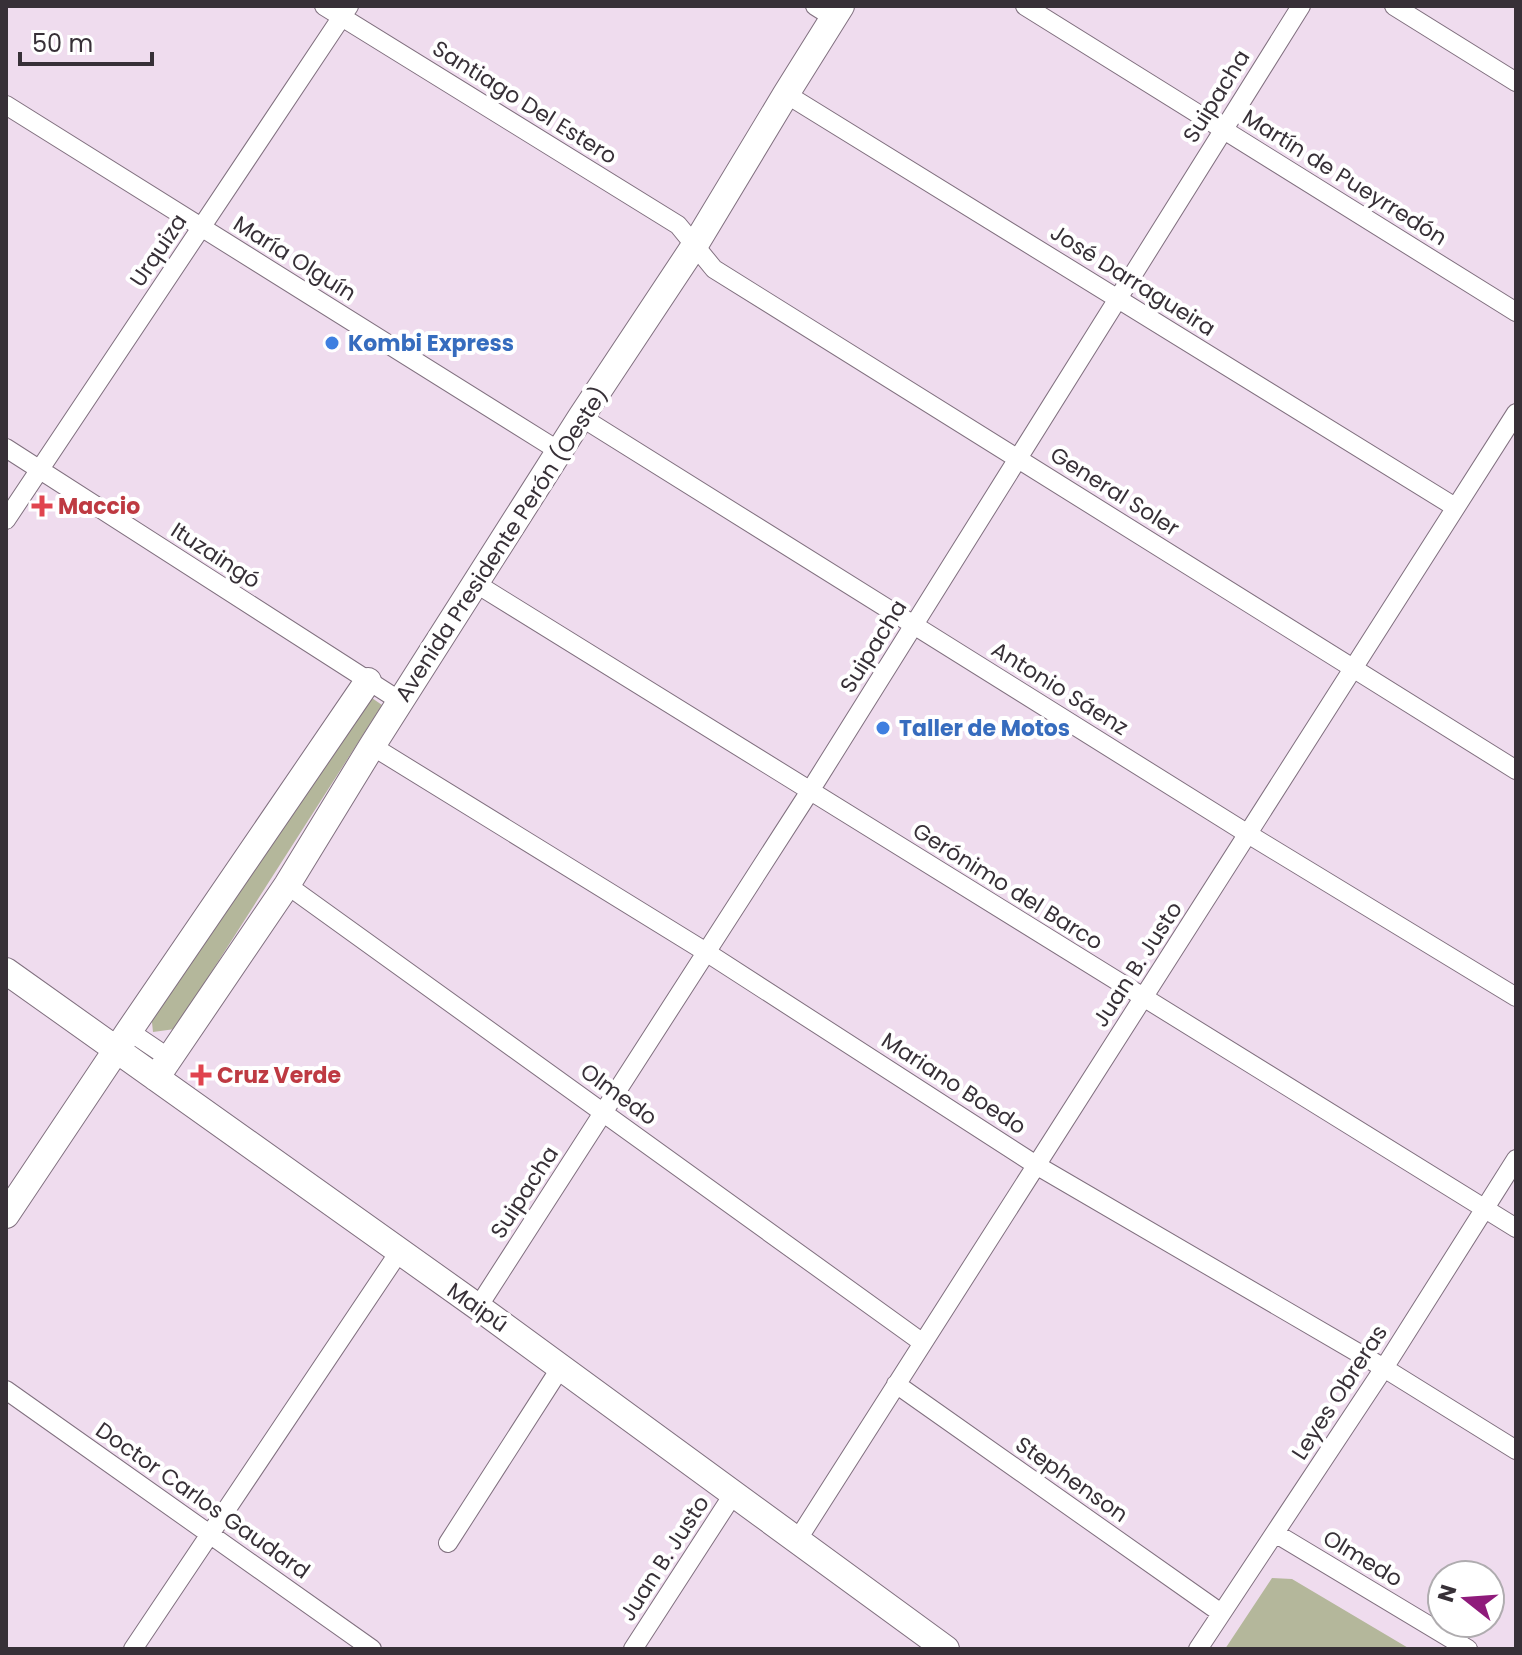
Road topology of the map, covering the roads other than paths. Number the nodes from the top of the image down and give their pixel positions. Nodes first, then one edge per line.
1 (324, 6) edge
2 (1025, 6) edge
3 (1301, 6) edge
4 (1394, 6) edge
5 (830, 10) edge
6 (345, 12) edge
7 (1516, 82) edge
8 (786, 94) junction
9 (6, 105) edge
10 (1223, 129) junction
11 (201, 228) junction
12 (695, 245) junction
13 (1119, 298) junction
14 (1516, 312) edge
15 (1516, 413) edge
16 (581, 417) junction
17 (6, 448) edge
18 (559, 451) junction
19 (1019, 460) junction
20 (40, 470) junction
21 (1455, 507) junction
22 (6, 520) edge
23 (475, 583) junction
24 (915, 625) junction
25 (1354, 669) junction
26 (368, 681) junction
27 (400, 701) junction
28 (372, 746) junction
29 (1516, 770) edge
30 (810, 791) junction
31 (1248, 834) junction
32 (287, 885) junction
33 (706, 952) junction
34 (6, 971) edge
35 (1516, 997) edge
36 (1144, 998) junction
37 (123, 1041) junction
38 (162, 1068) junction
39 (604, 1112) junction
40 (1516, 1159) edge
41 (1036, 1165) junction
42 (1484, 1208) junction
43 (6, 1215) edge
44 (1516, 1228) edge
45 (399, 1252) junction
46 (478, 1307) junction
47 (923, 1343) junction
48 (561, 1367) junction
49 (1384, 1368) junction
50 (896, 1384) junction
51 (6, 1390) edge
52 (1516, 1450) edge
53 (734, 1493) junction
54 (1275, 1533) junction
55 (210, 1535) junction
56 (798, 1539) junction
57 (448, 1543) dead end
58 (1221, 1613) junction
59 (133, 1649) edge
60 (372, 1649) edge
61 (633, 1649) edge
62 (946, 1649) edge
63 (1198, 1649) edge
64 (1468, 1649) edge

1 - 6 street, Santiago Del Estero
2 - 10 street, Martín de Pueyrredón
3 - 10 street, Suipacha
4 - 7 street
5 - 8 main road, Avenida Presidente Perón (Oeste)
6 - 11 street, Urquiza
6 - 12 street, Santiago Del Estero
8 - 12 main road, Avenida Presidente Perón (Oeste)
8 - 13 street, José Darragueira
9 - 11 street, María Olguín
10 - 13 street, Suipacha
10 - 14 street, Martín de Pueyrredón
11 - 18 street, María Olguín
11 - 20 street, Urquiza
12 - 16 main road, Avenida Presidente Perón (Oeste)
12 - 19 street, General Soler
13 - 19 street, Suipacha
13 - 21 street, José Darragueira
15 - 21 street, Juan B. Justo
16 - 18 main road, Avenida Presidente Perón (Oeste)
16 - 24 street, Antonio Sáenz
17 - 20 street, Ituzaingó
18 - 23 main road, Avenida Presidente Perón (Oeste)
19 - 24 street, Suipacha
19 - 25 street, General Soler
20 - 22 street, Urquiza
20 - 26 street, Ituzaingó
21 - 25 street, Juan B. Justo
23 - 27 main road, Avenida Presidente Perón (Oeste)
23 - 30 street, Gerónimo del Barco
24 - 30 street, Suipacha
24 - 31 street, Antonio Sáenz
25 - 29 street, General Soler
25 - 31 street, Juan B. Justo
26 - 27 street, Ituzaingó
26 - 37 main road, Avenida Presidente Perón (Oeste)
27 - 28 main road, Avenida Presidente Perón (Oeste)
28 - 32 main road, Avenida Presidente Perón (Oeste)
28 - 33 street, Mariano Boedo
30 - 33 street, Suipacha
30 - 36 street, Gerónimo del Barco
31 - 35 street, Antonio Sáenz
31 - 36 street, Juan B. Justo
32 - 38 main road, Avenida Presidente Perón (Oeste)
32 - 39 street, Olmedo
33 - 39 street, Suipacha
33 - 41 street, Mariano Boedo
34 - 37 main road, Maipú
36 - 41 street, Juan B. Justo
36 - 42 street, Gerónimo del Barco
37 - 38 main road, Maipú
37 - 43 main road, Avenida Presidente Perón (Oeste)
38 - 45 main road, Maipú
39 - 46 street, Suipacha
39 - 47 street, Olmedo
40 - 42 street, Leyes Obreras
41 - 47 street, Juan B. Justo
41 - 49 street, Mariano Boedo
42 - 44 street, Gerónimo del Barco
42 - 49 street, Leyes Obreras
45 - 46 main road, Maipú
45 - 55 street
46 - 48 main road, Maipú
47 - 50 street, Juan B. Justo
48 - 53 main road, Maipú
48 - 57 street
49 - 52 street, Mariano Boedo
49 - 54 street, Leyes Obreras
50 - 56 street, Juan B. Justo
50 - 58 street, Stephenson
51 - 55 street, Doctor Carlos Gaudard
53 - 56 main road, Maipú
53 - 61 street, Juan B. Justo
54 - 58 street, Leyes Obreras
54 - 64 street, Olmedo
55 - 59 street
55 - 60 street, Doctor Carlos Gaudard
56 - 62 main road, Maipú
58 - 63 street, Leyes Obreras

